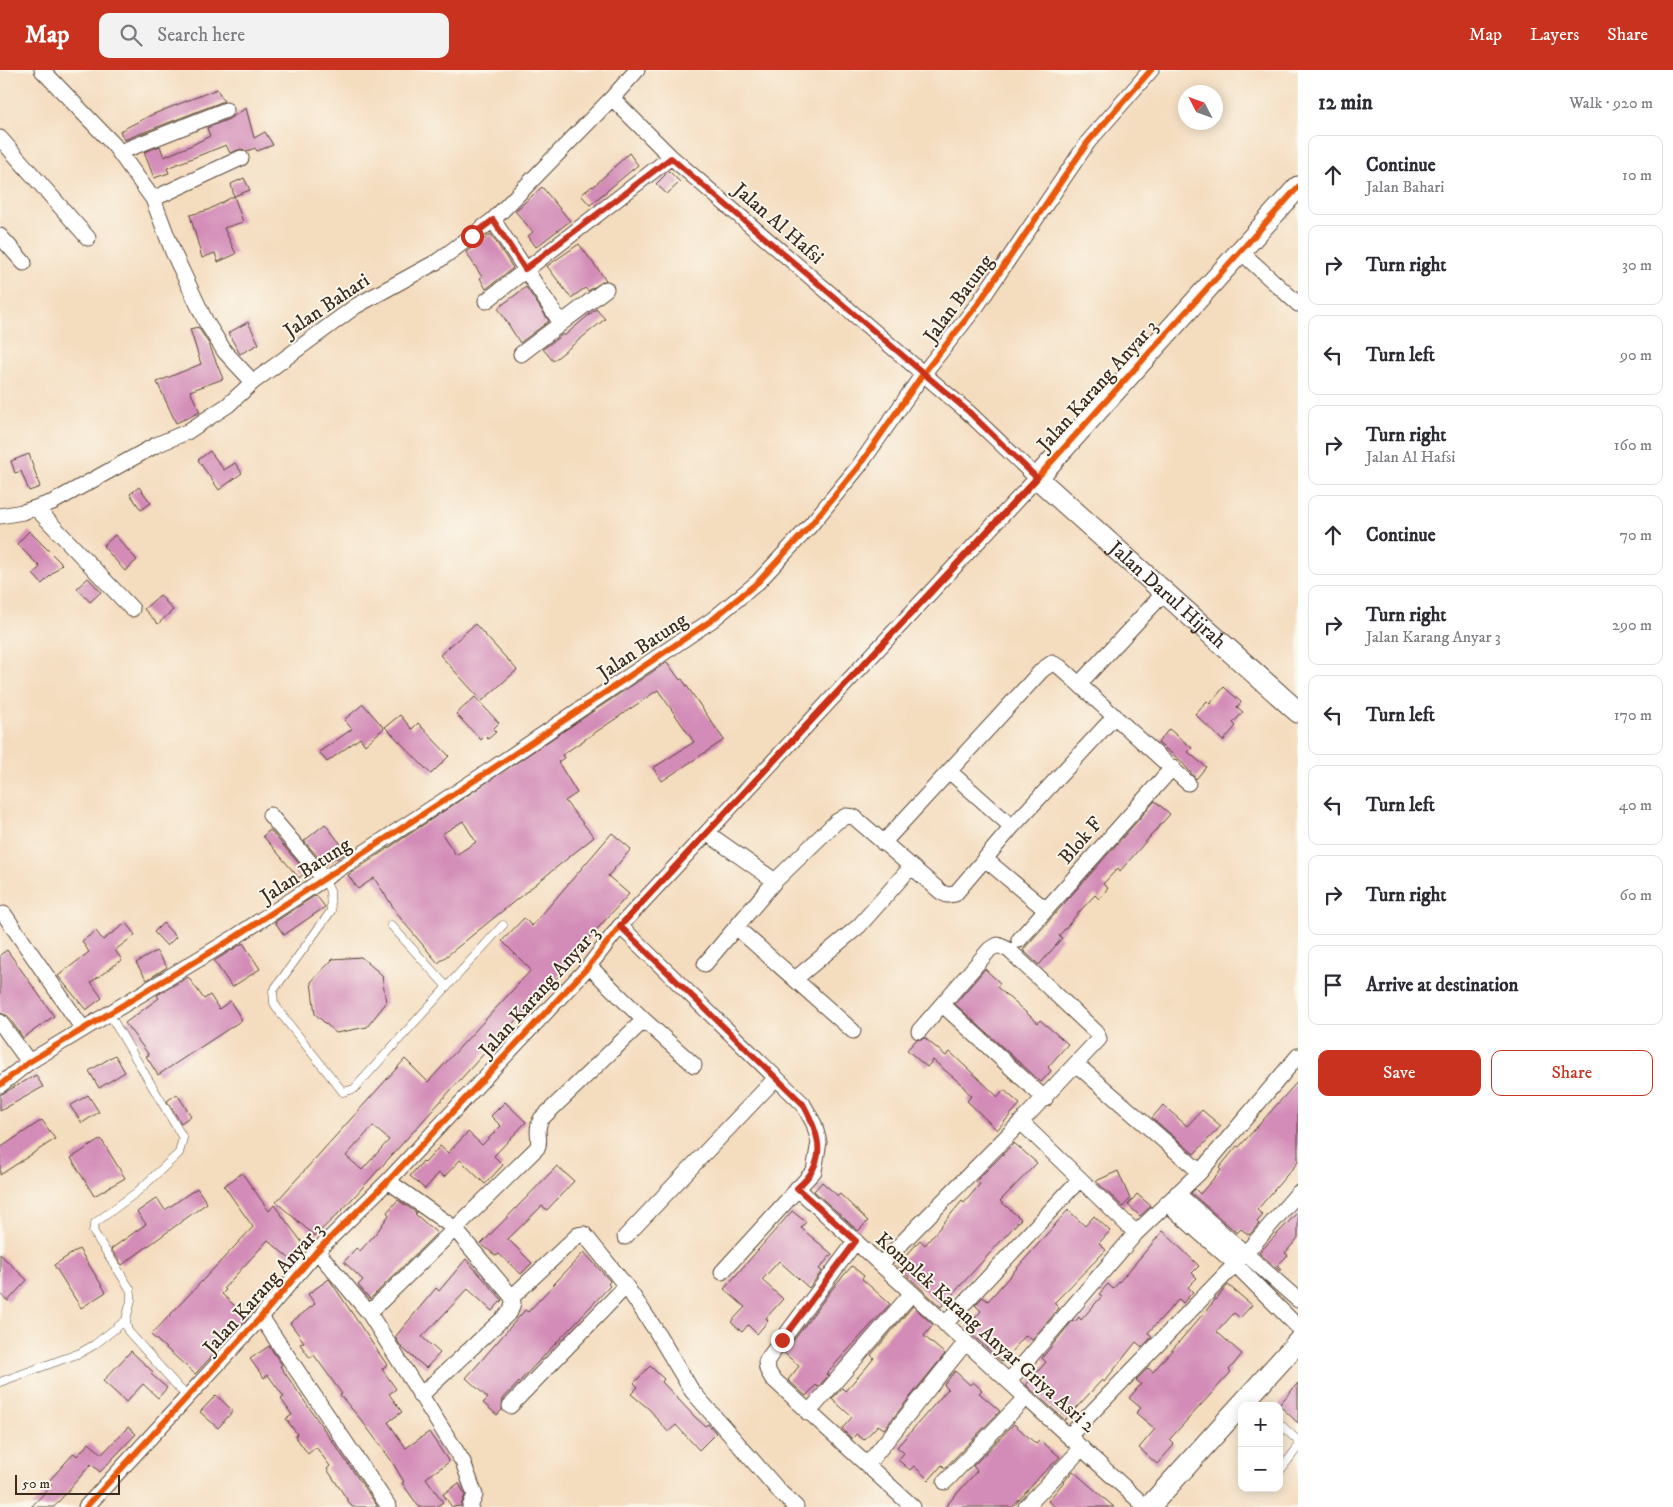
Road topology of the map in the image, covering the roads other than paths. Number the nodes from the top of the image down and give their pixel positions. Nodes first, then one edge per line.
1 (42, 70) edge
2 (637, 70) edge
3 (1150, 70) edge
4 (612, 98) junction
5 (226, 110) dead end
6 (0, 138) edge
7 (120, 152) junction
8 (241, 158) dead end
9 (671, 158) junction
10 (1298, 187) edge
11 (153, 199) junction
12 (493, 220) junction
13 (0, 236) edge
14 (88, 238) dead end
15 (1240, 251) junction
16 (24, 263) dead end
17 (525, 269) junction
18 (606, 289) dead end
19 (486, 300) dead end
20 (1298, 304) edge
21 (561, 323) junction
22 (521, 354) dead end
23 (923, 374) junction
24 (253, 382) junction
25 (1037, 478) junction
26 (36, 508) junction
27 (0, 516) edge
28 (1165, 592) junction
29 (132, 609) dead end
30 (1079, 684) junction
31 (1298, 712) edge
32 (1115, 716) junction
33 (1173, 767) junction
34 (949, 771) junction
35 (1188, 783) dead end
36 (270, 815) dead end
37 (1012, 827) junction
38 (707, 833) junction
39 (883, 843) junction
40 (985, 859) junction
41 (911, 867) junction
42 (324, 879) junction
43 (775, 881) junction
44 (1046, 910) junction
45 (4, 914) dead end
46 (391, 925) dead end
47 (503, 926) dead end
48 (620, 926) junction
49 (736, 928) junction
50 (1019, 940) dead end
51 (705, 964) dead end
52 (589, 966) junction
53 (795, 979) junction
54 (447, 987) junction
55 (943, 1005) junction
56 (108, 1012) junction
57 (644, 1020) junction
58 (0, 1022) edge
59 (83, 1029) junction
60 (919, 1030) dead end
61 (853, 1031) dead end
62 (1298, 1056) edge
63 (29, 1062) junction
64 (1076, 1064) junction
65 (694, 1065) dead end
66 (775, 1079) junction
67 (0, 1085) edge
68 (1045, 1099) junction
69 (1021, 1122) junction
70 (1200, 1172) junction
71 (1080, 1179) junction
72 (388, 1180) junction
73 (797, 1188) junction
74 (1298, 1193) edge
75 (1171, 1198) junction
76 (454, 1228) junction
77 (1136, 1233) junction
78 (625, 1237) dead end
79 (856, 1241) junction
80 (317, 1251) junction
81 (1239, 1259) junction
82 (882, 1263) junction
83 (722, 1272) dead end
84 (626, 1286) junction
85 (912, 1293) junction
86 (512, 1298) junction
87 (1298, 1300) edge
88 (369, 1313) junction
89 (261, 1317) junction
90 (125, 1321) junction
91 (946, 1324) junction
92 (1298, 1327) edge
93 (966, 1342) junction
94 (1298, 1342) edge
95 (0, 1382) edge
96 (1009, 1382) junction
97 (420, 1396) junction
98 (188, 1397) junction
99 (1026, 1397) junction
100 (510, 1406) dead end
101 (808, 1413) junction
102 (1283, 1427) edge
103 (1069, 1436) junction
104 (1298, 1441) edge
105 (1298, 1447) edge
106 (1082, 1448) junction
107 (867, 1465) junction
108 (1283, 1467) edge
109 (945, 1482) dead end
110 (86, 1507) edge
111 (389, 1507) edge
112 (470, 1507) edge
113 (796, 1507) edge
114 (913, 1507) edge
115 (1026, 1507) edge
116 (1148, 1507) edge

1 - 7 street
2 - 4 street, Jalan Bahari
3 - 23 street, Jalan Batung
4 - 9 street, Jalan Al Hafsi
4 - 12 street, Jalan Bahari
5 - 7 street
6 - 14 street
7 - 11 street
8 - 11 street
9 - 17 street
9 - 23 street, Jalan Al Hafsi
10 - 15 street, Jalan Karang Anyar 3
11 - 24 street
12 - 17 street
12 - 24 street, Jalan Bahari
13 - 16 street
15 - 20 street
15 - 25 street, Jalan Karang Anyar 3
17 - 19 street
17 - 21 street
18 - 21 street
21 - 22 street
23 - 25 street, Jalan Al Hafsi
23 - 42 street, Jalan Batung
24 - 26 street, Jalan Bahari
25 - 28 street, Jalan Darul Hijrah
25 - 38 street, Jalan Karang Anyar 3
26 - 27 street, Jalan Bahari
26 - 29 street
28 - 30 street
28 - 31 street, Jalan Darul Hijrah
30 - 32 street
30 - 34 street
32 - 33 street
32 - 37 street
33 - 35 street
33 - 44 street, Blok F
34 - 37 street
34 - 39 street
36 - 42 street
37 - 40 street
38 - 43 street
38 - 48 street, Jalan Karang Anyar 3
39 - 41 street
39 - 43 street
40 - 41 street
40 - 44 street
41 - 53 street
42 - 54 lane
42 - 56 street, Jalan Batung
43 - 49 street
44 - 50 street, Blok F
45 - 59 street
46 - 54 lane
47 - 54 lane
48 - 52 street, Jalan Karang Anyar 3
48 - 66 street
49 - 51 street
49 - 53 street
52 - 57 street
52 - 72 street, Jalan Karang Anyar 3
53 - 61 street
55 - 60 street
55 - 64 street
55 - 68 street
56 - 59 street, Jalan Batung
56 - 90 lane
57 - 65 street
57 - 76 street
58 - 63 street
59 - 63 street, Jalan Batung
62 - 70 street
63 - 67 street, Jalan Batung
64 - 68 street
64 - 70 street
66 - 73 street
66 - 78 street
68 - 69 street
69 - 71 street
69 - 82 street
70 - 75 street
71 - 77 street
71 - 91 street
72 - 76 street
72 - 80 street, Jalan Karang Anyar 3
73 - 79 street, Komplek Karang Anyar Griya Asri 2
73 - 83 street
74 - 81 street
75 - 77 street
75 - 81 street
76 - 86 street
76 - 88 street
77 - 96 street
79 - 82 street, Komplek Karang Anyar Griya Asri 2
79 - 101 street
80 - 88 street
80 - 89 street, Jalan Karang Anyar 3
81 - 87 street
81 - 92 street
81 - 103 street
82 - 85 street, Komplek Karang Anyar Griya Asri 2
84 - 86 street
84 - 100 street
84 - 113 street
85 - 91 street, Komplek Karang Anyar Griya Asri 2
85 - 101 street
86 - 97 street
88 - 97 street
89 - 98 street, Jalan Karang Anyar 3
89 - 111 street
90 - 95 lane
90 - 98 lane
91 - 93 street, Komplek Karang Anyar Griya Asri 2
93 - 96 street, Komplek Karang Anyar Griya Asri 2
93 - 107 street
94 - 116 street
96 - 99 street, Komplek Karang Anyar Griya Asri 2
97 - 112 street
98 - 110 street, Jalan Karang Anyar 3
99 - 103 street, Komplek Karang Anyar Griya Asri 2
99 - 109 street
101 - 107 street
102 - 104 lane
103 - 106 street, Komplek Karang Anyar Griya Asri 2
105 - 108 lane
106 - 115 street
106 - 116 street, Komplek Karang Anyar Griya Asri 2
107 - 114 street

